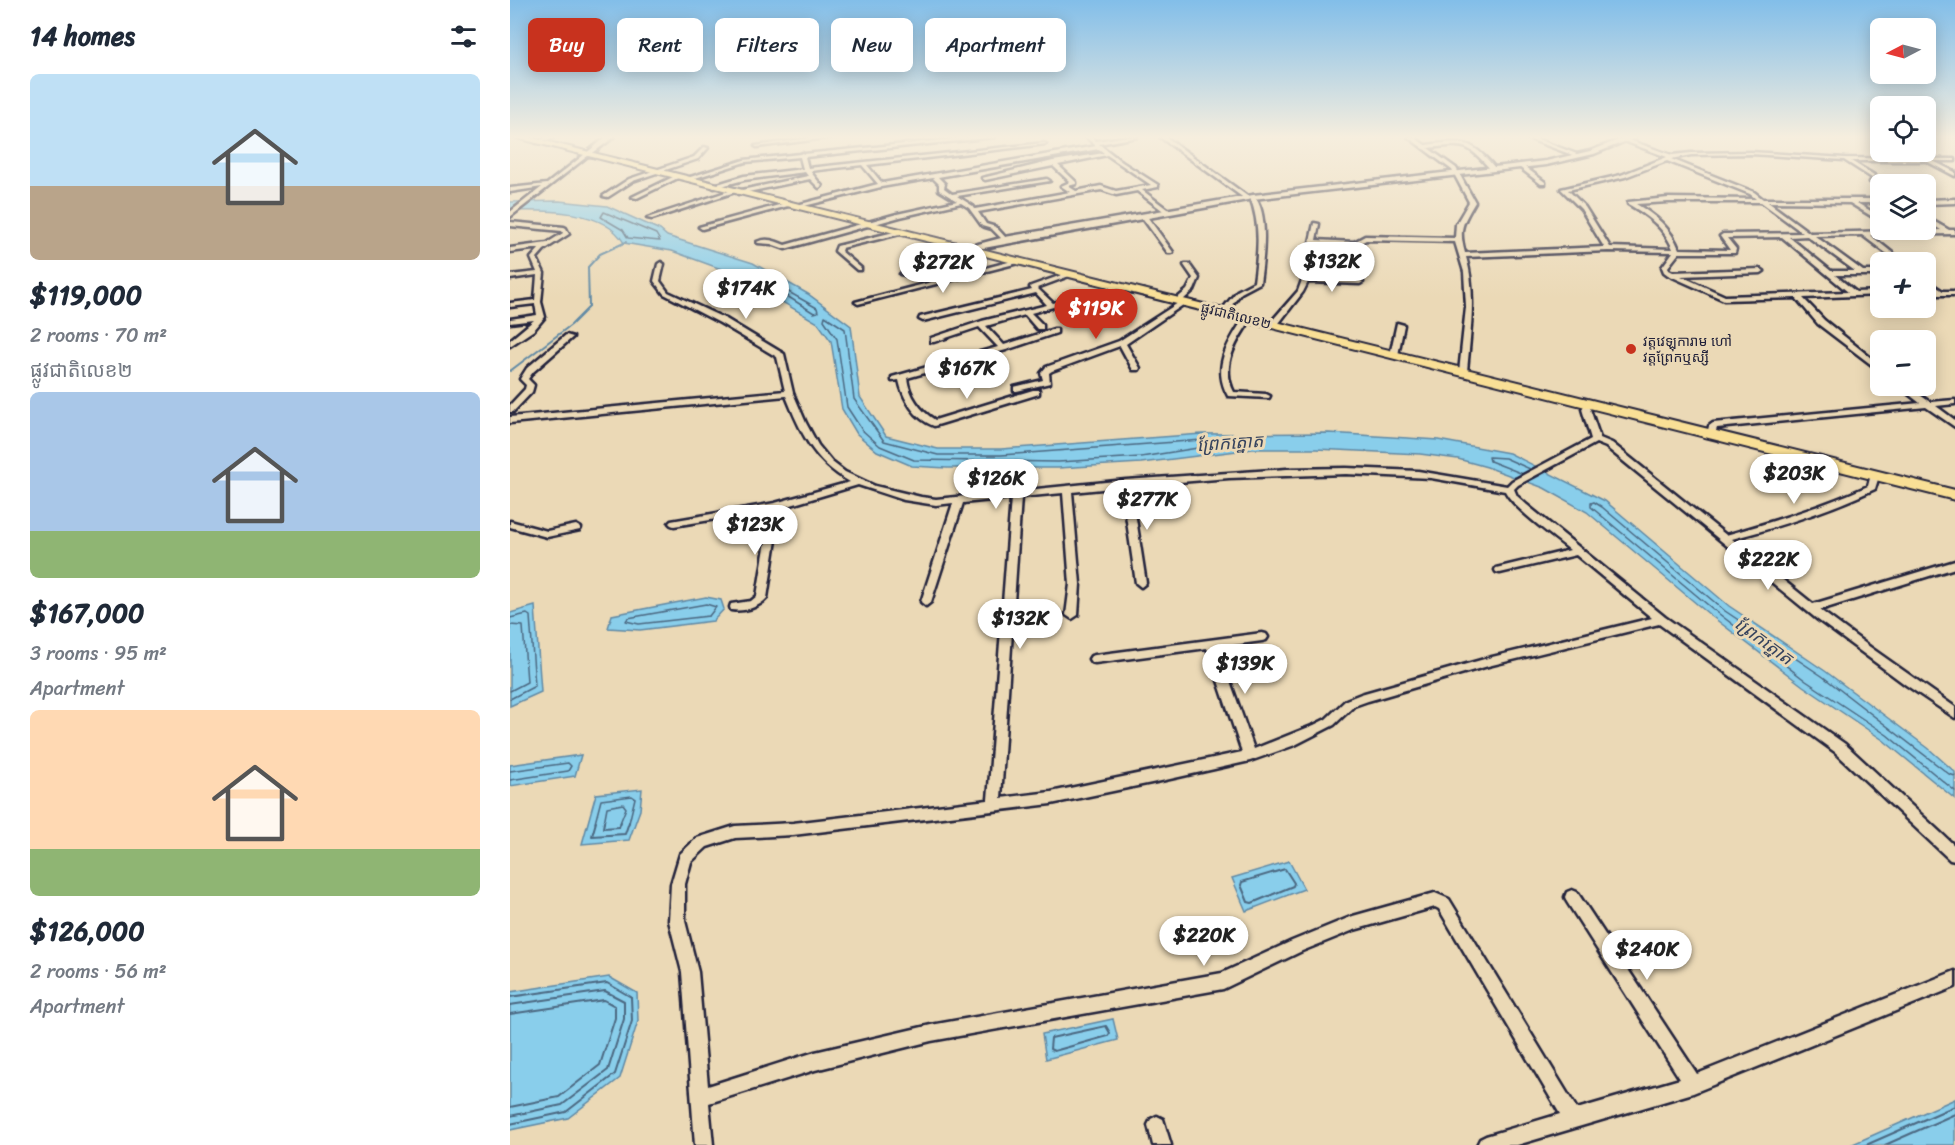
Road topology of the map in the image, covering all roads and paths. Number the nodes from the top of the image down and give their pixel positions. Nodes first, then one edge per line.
1 (540, 190) edge
2 (615, 190) edge
3 (651, 190) edge
4 (739, 190) edge
5 (857, 190) edge
6 (944, 190) edge
7 (982, 190) edge
8 (1072, 190) edge
9 (1089, 190) edge
10 (1108, 190) edge
11 (1136, 190) edge
12 (1139, 190) edge
13 (1239, 190) edge
14 (1313, 190) edge
15 (1466, 190) edge
16 (1565, 190) edge
17 (1746, 190) edge
18 (736, 191) junction
19 (978, 191) junction
20 (1076, 193) junction
21 (953, 195) junction
22 (606, 196) dead end
23 (984, 196) dead end
24 (635, 197) dead end
25 (1250, 198) junction
26 (1763, 200) junction
27 (1850, 201) junction
28 (1870, 201) edge
29 (1955, 201) edge
30 (960, 202) junction
31 (1936, 202) edge
32 (1942, 202) junction
33 (793, 205) junction
34 (1955, 208) edge
35 (974, 211) junction
36 (1168, 212) junction
37 (1870, 213) edge
38 (510, 215) edge
39 (1144, 216) junction
40 (650, 218) dead end
41 (867, 223) junction
42 (510, 224) edge
43 (1316, 224) dead end
44 (1936, 224) edge
45 (702, 227) dead end
46 (902, 232) junction
47 (1936, 232) edge
48 (1952, 232) edge
49 (1809, 233) junction
50 (1863, 233) junction
51 (1870, 233) edge
52 (1782, 234) junction
53 (1005, 240) junction
54 (1458, 240) junction
55 (760, 242) dead end
56 (1313, 242) junction
57 (550, 245) junction
58 (963, 247) junction
59 (1608, 249) junction
60 (510, 250) edge
61 (1677, 251) junction
62 (1170, 252) dead end
63 (1887, 252) edge
64 (1461, 255) junction
65 (1020, 261) junction
66 (661, 264) dead end
67 (1187, 265) dead end
68 (859, 270) dead end
69 (1761, 271) dead end
70 (1860, 272) junction
71 (1870, 272) edge
72 (541, 273) junction
73 (1831, 273) junction
74 (903, 274) dead end
75 (1070, 274) junction
76 (1670, 274) junction
77 (510, 277) edge
78 (1305, 280) junction
79 (1360, 282) dead end
80 (1116, 286) junction
81 (1936, 289) edge
82 (1037, 291) junction
83 (1853, 293) junction
84 (1870, 293) edge
85 (1936, 293) edge
86 (1941, 293) junction
87 (1955, 293) edge
88 (1797, 295) junction
89 (538, 302) junction
90 (858, 302) dead end
91 (1181, 302) junction
92 (510, 305) edge
93 (1052, 306) junction
94 (1026, 312) junction
95 (1224, 312) junction
96 (540, 317) junction
97 (1248, 318) junction
98 (922, 319) dead end
99 (510, 321) edge
100 (985, 323) junction
101 (1273, 325) junction
102 (1400, 326) dead end
103 (1040, 327) dead end
104 (1054, 331) dead end
105 (569, 337) dead end
106 (934, 340) dead end
107 (1122, 343) junction
108 (510, 344) edge
109 (1003, 348) junction
110 (1394, 355) junction
111 (1870, 361) edge
112 (1136, 368) dead end
113 (1463, 372) junction
114 (1047, 381) junction
115 (1017, 390) dead end
116 (789, 393) junction
117 (1266, 396) dead end
118 (1916, 396) edge
119 (1955, 402) edge
120 (1589, 404) junction
121 (1928, 405) junction
122 (510, 410) edge
123 (510, 420) edge
124 (1955, 424) edge
125 (1711, 434) junction
126 (1596, 440) junction
127 (1874, 476) junction
128 (859, 482) junction
129 (1126, 483) junction
130 (1512, 486) junction
131 (1067, 489) junction
132 (1016, 494) junction
133 (1955, 495) edge
134 (959, 500) junction
135 (776, 506) junction
136 (674, 523) dead end
137 (510, 524) edge
138 (576, 528) dead end
139 (1725, 538) junction
140 (1577, 552) junction
141 (1955, 564) edge
142 (1500, 570) dead end
143 (1141, 583) dead end
144 (926, 602) dead end
145 (735, 607) dead end
146 (1813, 608) junction
147 (1072, 615) dead end
148 (1661, 620) junction
149 (1262, 637) dead end
150 (1211, 644) junction
151 (1095, 659) dead end
152 (1955, 713) edge
153 (1250, 756) junction
154 (994, 805) junction
155 (1955, 855) edge
156 (1572, 897) dead end
157 (1955, 979) edge
158 (1693, 1084) junction
159 (699, 1098) junction
160 (1572, 1118) junction
161 (1157, 1125) dead end
162 (704, 1145) edge
163 (1162, 1145) edge
164 (1486, 1145) edge

1 - 38 street
2 - 22 street
3 - 24 street
4 - 18 street
5 - 33 street
6 - 21 street
7 - 19 street
8 - 20 street
9 - 20 street
10 - 11 street
12 - 36 street
13 - 25 street
14 - 25 street
15 - 54 street
16 - 59 street
17 - 26 street
18 - 33 highway, ផ្លូវជាតិលេខ២
18 - 40 street
19 - 21 street
19 - 23 street
20 - 35 street
21 - 30 street
25 - 36 street
25 - 95 street
26 - 27 street
26 - 49 street
26 - 61 street
27 - 28 street
27 - 37 street
29 - 32 street
30 - 35 street
30 - 41 street
31 - 32 street
32 - 34 street
33 - 41 highway, ផ្លូវជាតិលេខ២
33 - 45 street
35 - 53 street
36 - 39 street
39 - 53 street
39 - 62 street
41 - 46 highway, ផ្លូវជាតិលេខ២
41 - 55 street
42 - 57 street
43 - 56 street
44 - 48 street
46 - 58 highway, ផ្លូវជាតិលេខ២
46 - 68 street
47 - 48 street
49 - 50 street
49 - 52 street
49 - 70 street
50 - 51 street
50 - 63 street
52 - 61 street
52 - 73 street
53 - 58 street
54 - 56 street
54 - 64 street
56 - 78 street
57 - 60 street
57 - 72 street
58 - 65 highway, ផ្លូវជាតិលេខ២
58 - 74 street
59 - 61 street
59 - 64 street
61 - 76 street
64 - 113 street
65 - 75 highway, ផ្លូវជាតិលេខ២
65 - 90 street
66 - 116 street
67 - 91 street
69 - 76 street
70 - 71 street
70 - 73 street
72 - 77 street
72 - 89 street
73 - 83 street
75 - 80 highway, ផ្លូវជាតិលេខ២
75 - 82 street
76 - 88 street
78 - 79 street
78 - 101 street
80 - 91 highway, ផ្លូវជាតិលេខ២
80 - 93 street
81 - 86 street
82 - 93 street
82 - 98 street
83 - 84 street
83 - 88 street
85 - 86 street
86 - 87 street
88 - 111 street
89 - 92 street
89 - 96 street
91 - 95 highway, ផ្លូវជាតិលេខ២
91 - 107 street
93 - 94 street
94 - 100 street
94 - 103 street
95 - 97 highway, ផ្លូវជាតិលេខ២
96 - 99 street
96 - 108 street
97 - 101 highway, ផ្លូវជាតិលេខ២
97 - 117 street
100 - 106 street
100 - 109 street
101 - 110 highway, ផ្លូវជាតិលេខ២
102 - 110 street
104 - 109 street
105 - 122 street
107 - 112 street
107 - 114 street
109 - 114 street
110 - 113 highway, ផ្លូវជាតិលេខ២
113 - 120 highway, ផ្លូវជាតិលេខ២
114 - 115 street
116 - 123 street
116 - 128 street
118 - 121 street
119 - 121 street
120 - 125 highway, ផ្លូវជាតិលេខ២
120 - 126 street
121 - 124 street
121 - 125 street
125 - 127 highway, ផ្លូវជាតិលេខ២
126 - 130 street
126 - 139 street
127 - 133 highway, ផ្លូវជាតិលេខ២
127 - 139 street
128 - 134 street
128 - 135 street
129 - 130 street
129 - 131 street
129 - 143 street
130 - 140 street
131 - 132 street
131 - 147 street
132 - 134 street
132 - 154 street
134 - 144 street
135 - 136 street
135 - 145 street
137 - 138 street
139 - 146 street
140 - 142 street
140 - 148 street
141 - 146 street
146 - 152 street
148 - 153 street
148 - 155 street
149 - 150 street
150 - 151 street
150 - 153 street
153 - 154 street
154 - 159 street
156 - 158 street
157 - 158 street
158 - 160 street
159 - 160 street
159 - 162 street
160 - 164 street
161 - 163 street

